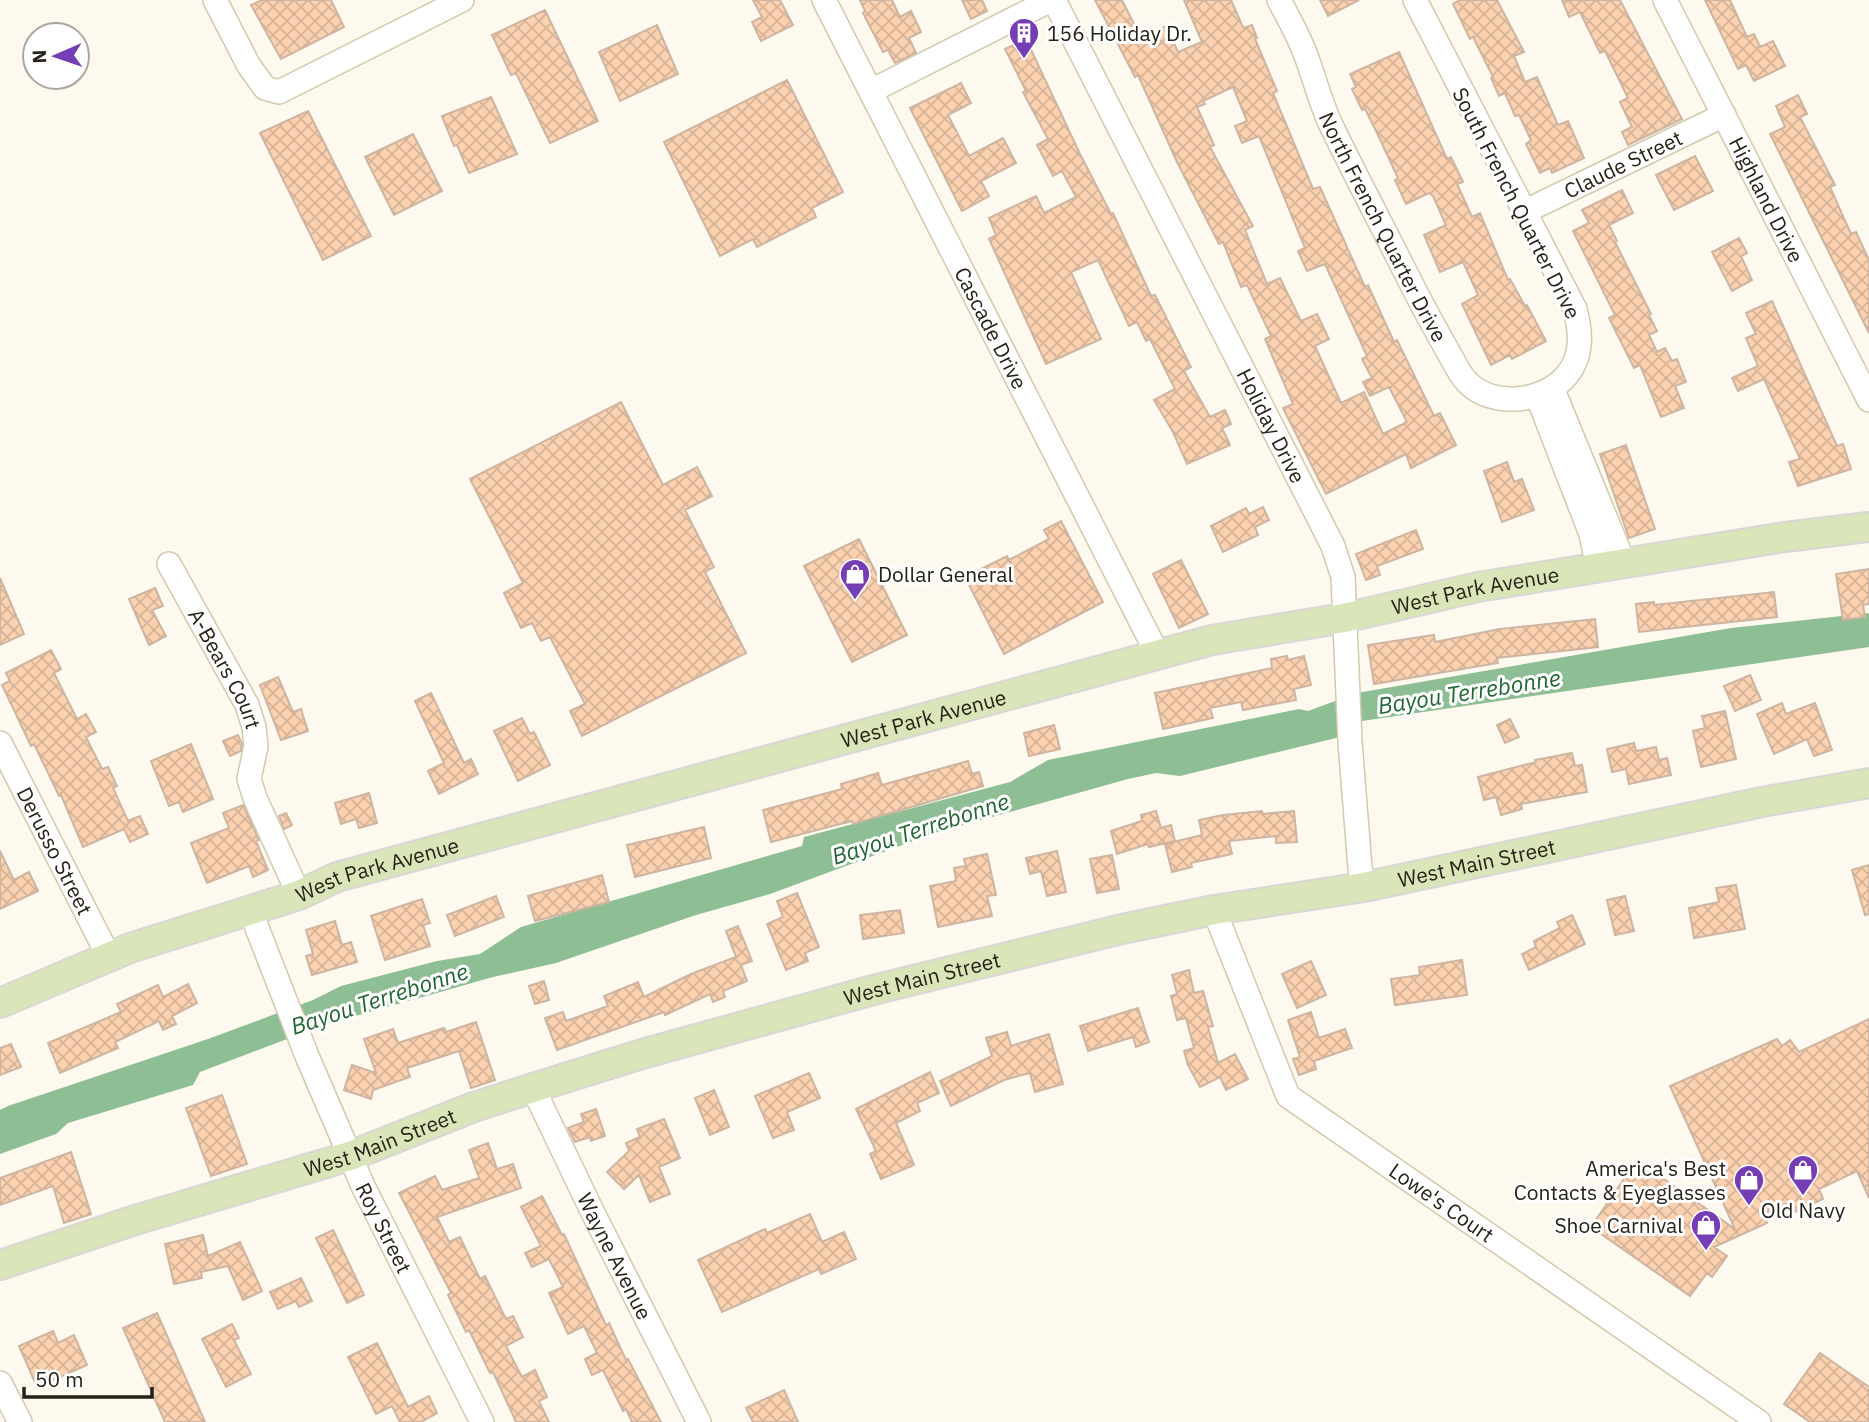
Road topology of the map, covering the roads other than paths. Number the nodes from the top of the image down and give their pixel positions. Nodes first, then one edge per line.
1 (215, 0) edge
2 (462, 0) edge
3 (824, 0) edge
4 (1053, 0) edge
5 (1279, 0) edge
6 (1415, 0) edge
7 (1665, 0) edge
8 (871, 91) junction
9 (1724, 115) junction
10 (1524, 212) junction
11 (1545, 392) junction
12 (1869, 400) edge
13 (1869, 527) edge
14 (169, 564) dead end
15 (1611, 565) junction
16 (1344, 618) junction
17 (1158, 654) junction
18 (0, 743) edge
19 (1869, 783) edge
20 (1364, 887) junction
21 (299, 895) junction
22 (250, 910) junction
23 (1214, 910) junction
24 (109, 957) junction
25 (0, 1003) edge
26 (533, 1088) junction
27 (350, 1156) junction
28 (0, 1265) edge
29 (0, 1383) edge
30 (20, 1422) edge
31 (482, 1422) edge
32 (699, 1422) edge
33 (1759, 1422) edge

1 - 2 street
3 - 8 street, Cascade Drive
4 - 8 street
4 - 16 street, Holiday Drive
5 - 11 street, North French Quarter Drive
6 - 10 street, South French Quarter Drive
7 - 9 street, Highland Drive
8 - 17 street, Cascade Drive
9 - 10 street, Claude Street
9 - 12 street, Highland Drive
10 - 11 street, South French Quarter Drive
11 - 15 street
13 - 15 main road, West Park Avenue
14 - 21 street, A-Bears Court
15 - 16 main road, West Park Avenue
16 - 17 main road, West Park Avenue
16 - 20 street, Holiday Drive
17 - 21 main road, West Park Avenue
18 - 24 street, Derusso Street
19 - 20 main road, West Main Street
20 - 23 main road, West Main Street
21 - 22 main road, West Park Avenue
22 - 24 main road, West Park Avenue
22 - 27 street, Roy Street
23 - 26 main road, West Main Street
23 - 33 street, Lowe's Court
24 - 25 main road, West Park Avenue
26 - 27 main road, West Main Street
26 - 32 street, Wayne Avenue
27 - 28 main road, West Main Street
27 - 31 street, Roy Street
29 - 30 street

